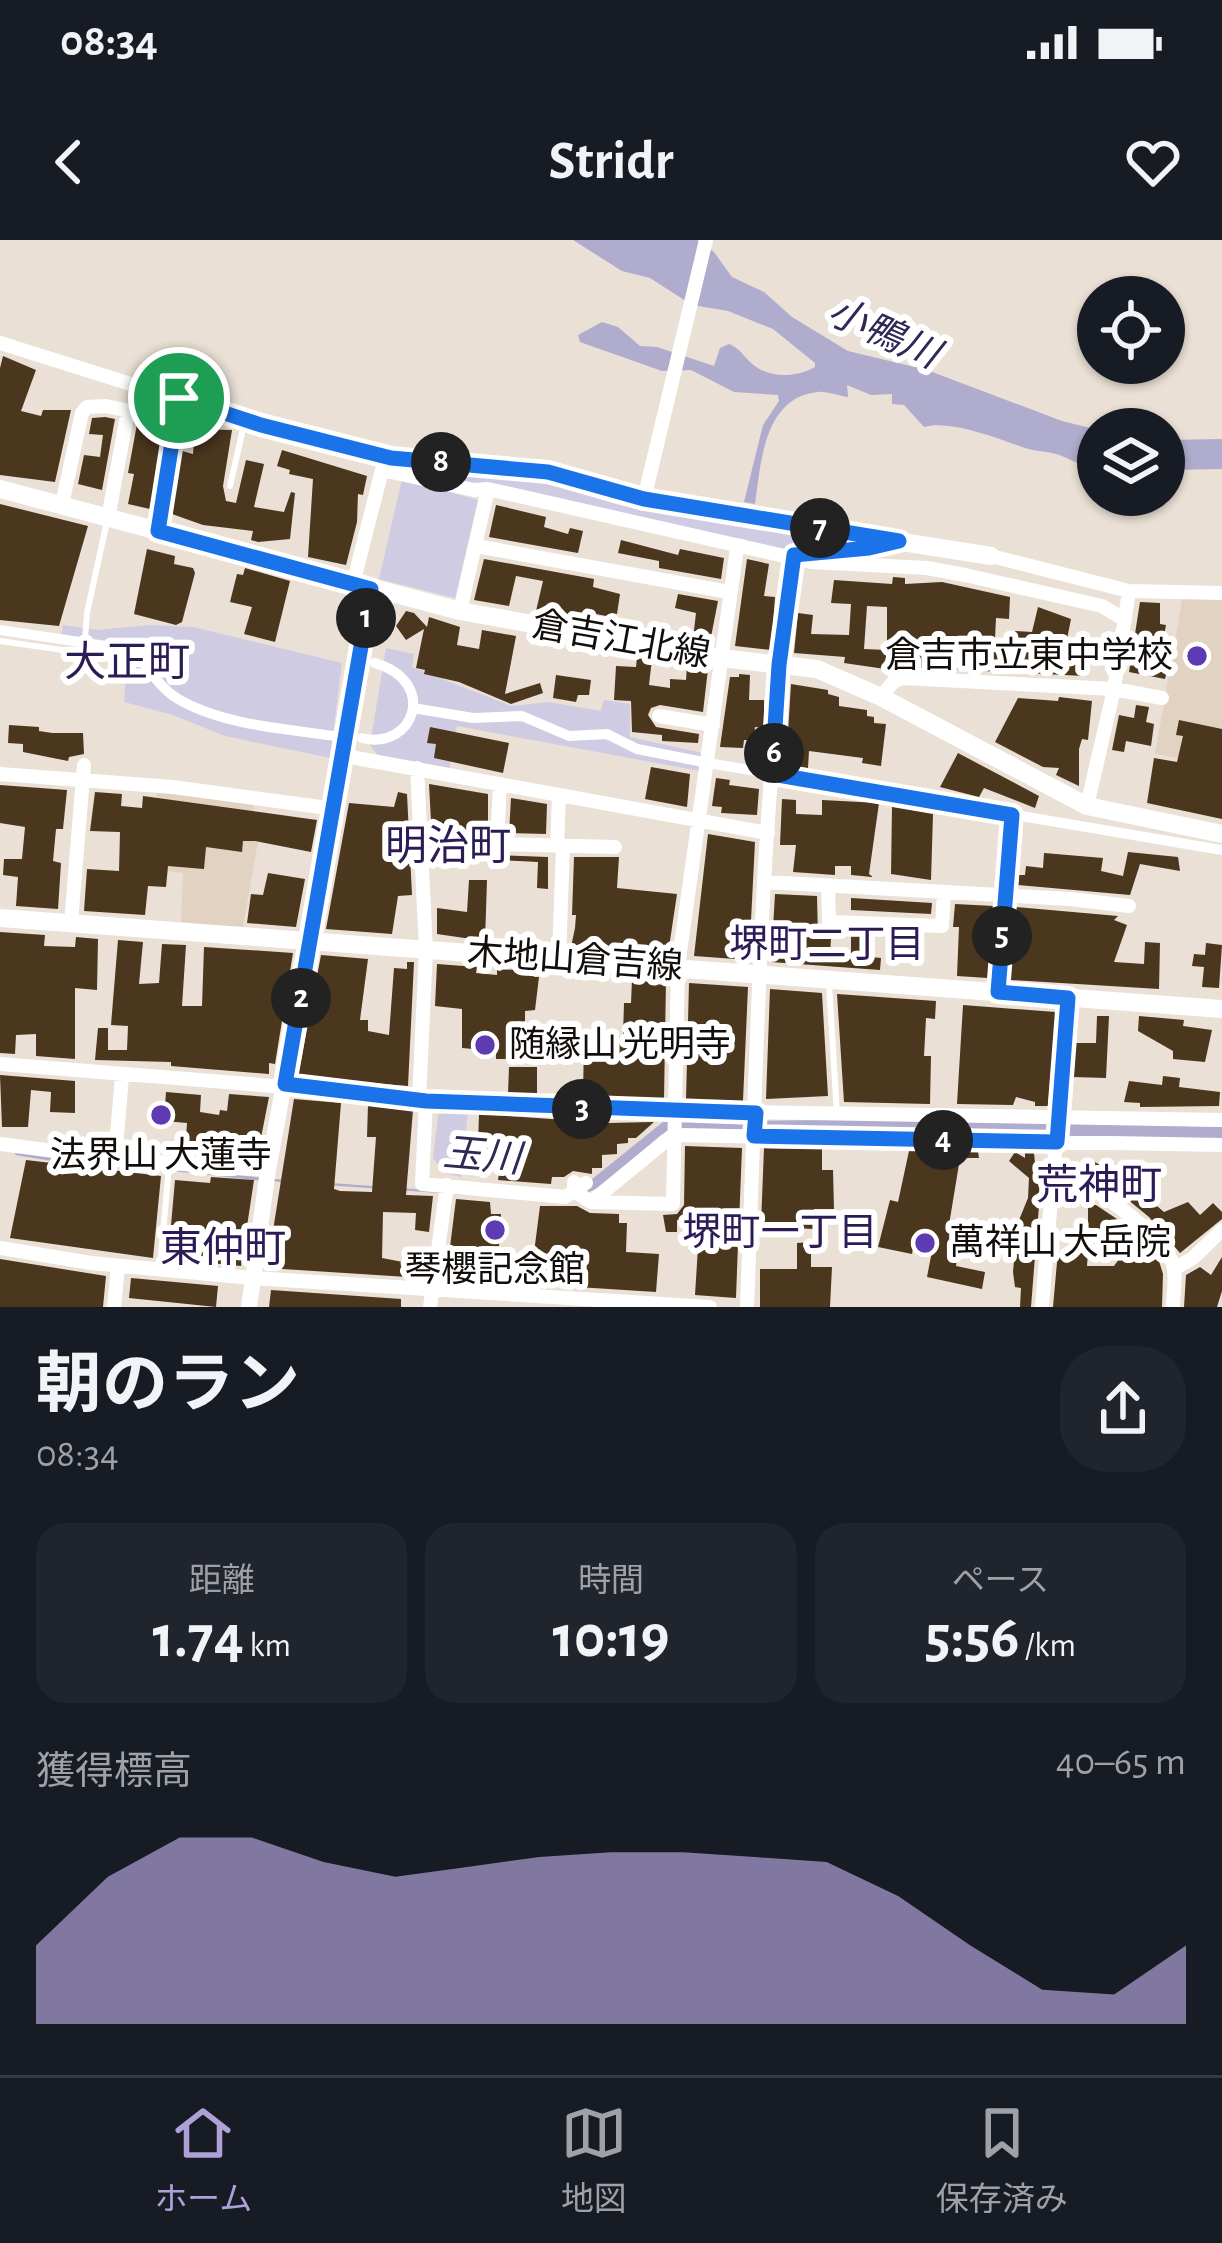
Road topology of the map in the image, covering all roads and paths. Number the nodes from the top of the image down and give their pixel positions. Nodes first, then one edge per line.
1 (706, 240) edge
2 (0, 343) edge
3 (179, 398) junction
4 (128, 411) junction
5 (245, 420) junction
6 (176, 421) junction
7 (386, 464) junction
8 (548, 472) joint
9 (230, 486) dead end
10 (0, 489) edge
11 (488, 489) junction
12 (646, 490) junction
13 (62, 504) junction
14 (108, 518) junction
15 (158, 531) junction
16 (899, 541) junction
17 (476, 546) junction
18 (737, 548) junction
19 (794, 555) junction
20 (991, 556) joint
21 (362, 586) junction
22 (1129, 591) junction
23 (729, 592) junction
24 (1222, 593) edge
25 (460, 611) junction
26 (1125, 620) junction
27 (0, 630) edge
28 (0, 641) edge
29 (84, 648) junction
30 (118, 658) dead end
31 (721, 658) junction
32 (375, 663) dead end
33 (779, 665) junction
34 (1114, 689) junction
35 (881, 697) junction
36 (1162, 698) dead end
37 (413, 708) junction
38 (658, 716) dead end
39 (712, 725) junction
40 (351, 744) junction
41 (708, 763) junction
42 (417, 769) junction
43 (83, 772) junction
44 (0, 774) edge
45 (772, 774) junction
46 (500, 784) junction
47 (559, 794) junction
48 (1087, 806) junction
49 (335, 809) junction
50 (1012, 815) junction
51 (698, 822) junction
52 (768, 833) junction
53 (1222, 834) edge
54 (560, 846) junction
55 (615, 847) dead end
56 (1222, 850) edge
57 (765, 882) junction
58 (828, 886) junction
59 (944, 892) junction
60 (1005, 896) junction
61 (1129, 906) dead end
62 (0, 918) edge
63 (70, 923) junction
64 (311, 941) junction
65 (426, 949) junction
66 (559, 958) junction
67 (679, 966) junction
68 (761, 974) junction
69 (829, 981) junction
70 (998, 992) junction
71 (1068, 998) junction
72 (1222, 1010) edge
73 (0, 1064) edge
74 (122, 1076) junction
75 (285, 1084) junction
76 (423, 1100) junction
77 (675, 1112) junction
78 (756, 1113) junction
79 (837, 1114) junction
80 (1059, 1118) junction
81 (1222, 1120) edge
82 (673, 1135) junction
83 (754, 1136) junction
84 (1057, 1142) junction
85 (0, 1144) edge
86 (1222, 1145) edge
87 (115, 1159) junction
88 (169, 1164) junction
89 (1054, 1166) junction
90 (268, 1170) junction
91 (447, 1185) junction
92 (591, 1202) junction
93 (1222, 1231) edge
94 (0, 1248) edge
95 (118, 1266) junction
96 (1174, 1269) junction
97 (159, 1270) junction
98 (252, 1278) junction
99 (432, 1290) junction
100 (114, 1307) edge
101 (248, 1307) edge
102 (430, 1307) edge
103 (710, 1307) edge
104 (748, 1307) edge
105 (1042, 1307) edge
106 (1173, 1307) edge

1 - 12 street
2 - 3 street
3 - 5 street
3 - 6 street
4 - 6 street
4 - 13 street
4 - 14 street
5 - 7 street
5 - 9 lane
6 - 15 street
7 - 8 street
7 - 11 street
7 - 21 street
8 - 12 main road
10 - 13 main road, 倉吉江北線
11 - 17 street
11 - 18 street
12 - 16 main road
13 - 14 main road, 倉吉江北線
14 - 15 main road, 倉吉江北線
14 - 29 lane
15 - 21 main road, 倉吉江北線
16 - 19 street
16 - 20 main road
17 - 23 street
17 - 25 street
18 - 19 street
18 - 23 street
19 - 26 street
19 - 33 street
20 - 22 street
21 - 25 main road, 倉吉江北線
21 - 40 street
22 - 24 street
22 - 26 street
23 - 31 street
25 - 31 main road, 倉吉江北線
26 - 34 street
27 - 29 street
28 - 29 lane
29 - 30 lane
29 - 40 street
31 - 33 main road, 倉吉江北線
31 - 39 street
32 - 37 street
33 - 35 main road, 倉吉江北線
33 - 45 street
34 - 35 street
34 - 36 street
34 - 48 street
35 - 48 main road, 倉吉江北線
37 - 40 street
37 - 41 street
38 - 39 street
39 - 41 street
40 - 42 street
40 - 49 street
41 - 45 street
41 - 51 street
42 - 46 street
42 - 65 street
43 - 44 street
43 - 49 street
43 - 63 street
45 - 50 street
45 - 52 street
46 - 47 street
46 - 54 street
47 - 51 street
47 - 54 street
48 - 53 main road, 倉吉江北線
49 - 64 street
50 - 56 street
50 - 60 street
51 - 52 street
51 - 67 street
52 - 57 street
54 - 55 street
54 - 66 street
57 - 58 street
57 - 68 street
58 - 59 street
58 - 59 street
59 - 60 street
60 - 61 street
60 - 70 street
62 - 63 main road, 木地山倉吉線
63 - 64 main road, 木地山倉吉線
64 - 65 main road, 木地山倉吉線
64 - 75 street
65 - 66 main road, 木地山倉吉線
65 - 76 street
66 - 67 main road, 木地山倉吉線
67 - 68 main road, 木地山倉吉線
67 - 77 street
68 - 69 main road, 木地山倉吉線
68 - 78 street
69 - 70 main road, 木地山倉吉線
69 - 79 lane
70 - 71 main road, 木地山倉吉線
71 - 72 main road, 木地山倉吉線
71 - 80 street
73 - 74 street
74 - 75 street
74 - 87 street
75 - 76 street
75 - 90 street
76 - 77 street
76 - 91 street
77 - 78 street
77 - 82 street
78 - 79 street
78 - 83 street
79 - 80 street
80 - 81 street
80 - 84 street
82 - 83 street
82 - 92 street
82 - 92 street
83 - 84 street
83 - 104 street
84 - 86 street
84 - 89 street
85 - 87 street
87 - 88 street
88 - 90 street
88 - 97 lane
89 - 96 street
89 - 105 street
90 - 98 street
91 - 92 street
91 - 99 street
93 - 96 street
94 - 95 street
95 - 97 street
95 - 100 street
96 - 106 street
97 - 98 street
98 - 99 street
98 - 101 street
99 - 102 street
99 - 103 street

